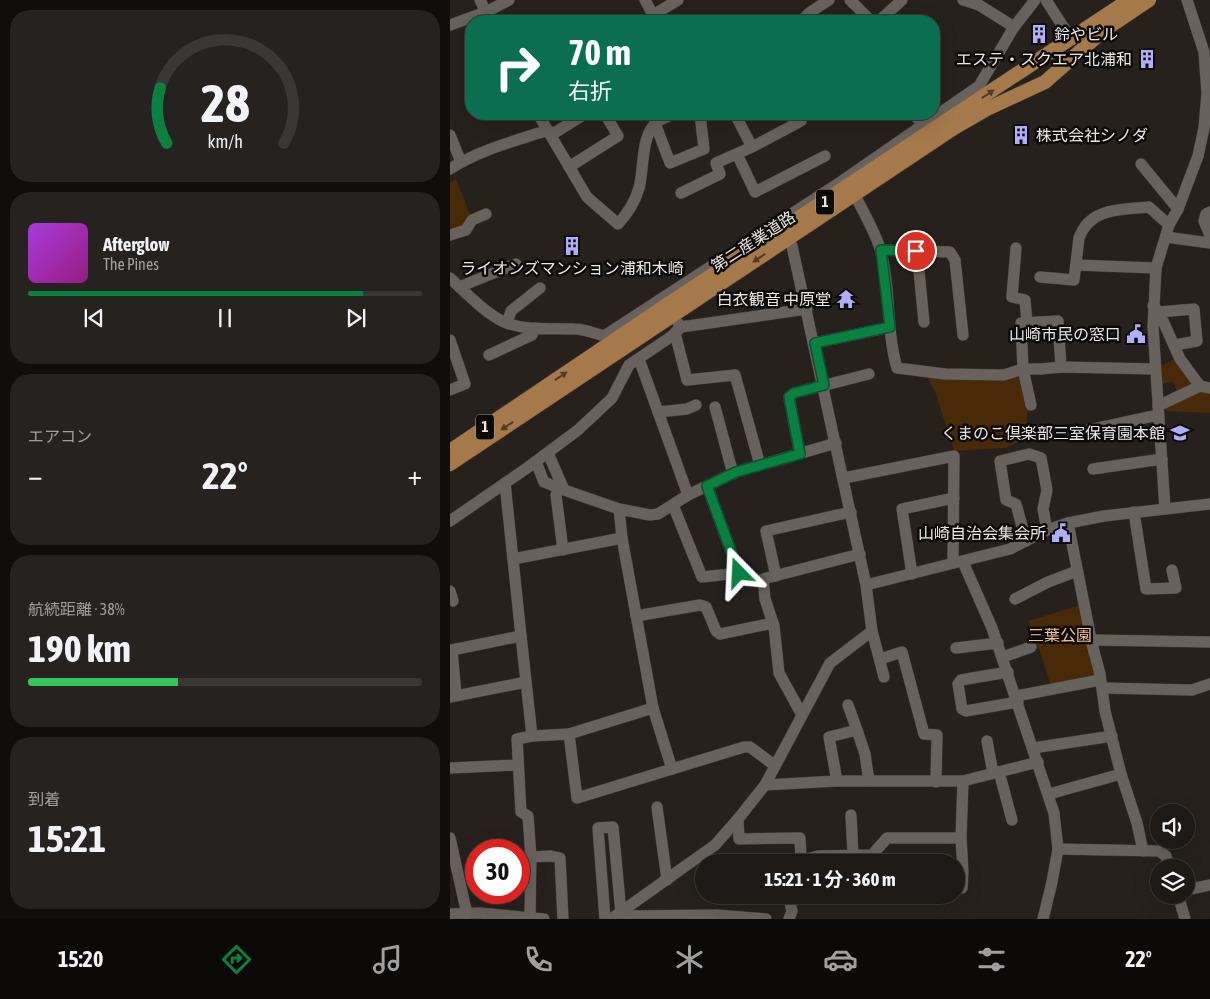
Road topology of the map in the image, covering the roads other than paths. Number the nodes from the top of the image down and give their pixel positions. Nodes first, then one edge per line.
1 (480, 0) edge
2 (509, 0) edge
3 (645, 0) edge
4 (678, 0) edge
5 (829, 0) edge
6 (850, 0) edge
7 (902, 0) edge
8 (964, 0) edge
9 (1035, 0) edge
10 (1046, 0) edge
11 (1129, 0) edge
12 (1149, 0) edge
13 (1187, 0) edge
14 (488, 15) edge
15 (489, 15) edge
16 (813, 15) edge
17 (865, 15) edge
18 (886, 15) edge
19 (465, 21) edge
20 (450, 25) edge
21 (1014, 27) junction
22 (1071, 39) junction
23 (940, 113) edge
24 (542, 120) edge
25 (574, 120) edge
26 (609, 120) edge
27 (661, 120) edge
28 (701, 120) edge
29 (738, 120) edge
30 (794, 120) edge
31 (919, 120) edge
32 (929, 120) edge
33 (655, 123) junction
34 (923, 124) junction
35 (550, 132) junction
36 (450, 135) edge
37 (1206, 135) edge
38 (752, 147) junction
39 (737, 154) junction
40 (825, 156) dead end
41 (461, 162) junction
42 (1141, 164) dead end
43 (569, 166) junction
44 (450, 169) edge
45 (681, 193) dead end
46 (854, 195) junction
47 (1178, 209) junction
48 (1210, 212) edge
49 (486, 214) dead end
50 (1168, 231) junction
51 (450, 235) edge
52 (1210, 236) edge
53 (789, 239) junction
54 (1210, 243) edge
55 (1016, 248) dead end
56 (881, 250) junction
57 (916, 251) junction
58 (516, 264) dead end
59 (1076, 265) junction
60 (1156, 268) junction
61 (1040, 277) dead end
62 (450, 278) edge
63 (459, 287) junction
64 (540, 288) dead end
65 (807, 309) junction
66 (1156, 309) junction
67 (672, 315) junction
68 (924, 322) dead end
69 (1027, 322) junction
70 (507, 323) junction
71 (890, 327) junction
72 (535, 328) junction
73 (678, 330) junction
74 (963, 335) dead end
75 (450, 340) edge
76 (815, 343) junction
77 (1174, 345) junction
78 (489, 355) dead end
79 (639, 359) junction
80 (1061, 367) junction
81 (1023, 369) junction
82 (1155, 369) junction
83 (869, 374) dead end
84 (824, 385) junction
85 (1205, 387) edge
86 (450, 390) edge
87 (696, 405) dead end
88 (1031, 405) dead end
89 (715, 406) dead end
90 (1158, 411) junction
91 (658, 412) junction
92 (1070, 434) dead end
93 (836, 443) junction
94 (450, 451) edge
95 (548, 453) junction
96 (800, 454) junction
97 (1162, 459) junction
98 (536, 462) junction
99 (450, 464) edge
100 (760, 465) junction
101 (1092, 469) dead end
102 (733, 474) junction
103 (844, 478) junction
104 (505, 483) junction
105 (707, 486) junction
106 (561, 489) junction
107 (688, 495) junction
108 (954, 498) junction
109 (1210, 504) edge
110 (673, 505) junction
111 (619, 509) junction
112 (1165, 509) junction
113 (851, 512) junction
114 (1134, 512) junction
115 (450, 521) edge
116 (1068, 523) junction
117 (1047, 530) junction
118 (622, 538) junction
119 (1026, 540) junction
120 (563, 550) junction
121 (860, 554) junction
122 (513, 559) junction
123 (958, 562) junction
124 (1172, 570) dead end
125 (1078, 571) junction
126 (912, 574) junction
127 (776, 576) junction
128 (866, 585) junction
129 (1015, 599) dead end
130 (636, 616) junction
131 (773, 623) junction
132 (872, 630) junction
133 (521, 636) junction
134 (1091, 640) junction
135 (1210, 642) edge
136 (998, 643) junction
137 (1031, 647) dead end
138 (956, 648) dead end
139 (1003, 657) junction
140 (880, 659) junction
141 (1008, 672) junction
142 (884, 676) dead end
143 (526, 682) junction
144 (1101, 684) junction
145 (1210, 684) edge
146 (453, 696) edge
147 (1017, 699) junction
148 (848, 705) dead end
149 (653, 708) junction
150 (802, 715) junction
151 (857, 730) junction
152 (570, 734) junction
153 (532, 736) junction
154 (1112, 736) junction
155 (987, 741) dead end
156 (1033, 748) junction
157 (1038, 762) junction
158 (518, 765) junction
159 (774, 765) junction
160 (450, 768) edge
161 (672, 769) junction
162 (996, 773) junction
163 (1121, 774) junction
164 (837, 781) junction
165 (869, 781) junction
166 (963, 781) junction
167 (936, 782) junction
168 (765, 785) junction
169 (1049, 794) junction
170 (657, 807) dead end
171 (851, 815) dead end
172 (738, 820) junction
173 (1012, 820) dead end
174 (450, 838) edge
175 (961, 838) junction
176 (1058, 849) junction
177 (1143, 851) junction
178 (802, 854) edge
179 (853, 854) edge
180 (873, 854) edge
181 (962, 854) edge
182 (531, 857) junction
183 (1167, 859) edge
184 (667, 880) junction
185 (1210, 885) edge
186 (1195, 888) edge
187 (790, 904) edge
188 (1181, 904) edge
189 (450, 914) edge
190 (467, 914) junction
191 (616, 916) edge
192 (503, 917) edge
193 (530, 917) junction
194 (636, 918) edge
195 (544, 919) edge
196 (563, 919) edge
197 (605, 919) edge
198 (766, 919) edge
199 (789, 919) edge
200 (1042, 919) edge
201 (1185, 919) edge

1 - 14 street
2 - 15 street
3 - 4 street
5 - 16 street
6 - 17 street
7 - 18 street
8 - 21 street
9 - 21 street
10 - 22 street
11 - 22 main road, 第二産業道路 / 1
12 - 46 main road, 第二産業道路 / 1
13 - 37 street
19 - 20 street
21 - 23 street
94 -> 22 main road, 第二産業道路 / 1
24 - 35 street
25 - 35 street
26 - 43 street
27 - 33 street
28 - 33 street
29 - 38 street
30 - 38 street
31 - 34 street
32 - 34 street
33 - 43 street
34 - 72 street
35 - 41 street
35 - 43 street
36 - 41 street
37 - 47 street
38 - 39 street
39 - 40 street
39 - 45 street
41 - 44 street
42 - 47 street
46 - 53 main road, 第二産業道路 / 1
46 - 56 street
47 - 50 street
48 - 52 street
49 - 51 street
50 - 54 street
50 - 59 street
50 - 60 street
52 - 54 street
53 - 65 street
53 -> 67 main road, 第二産業道路 / 1
55 - 69 street
56 - 57 street
56 - 71 street
57 - 68 street
57 - 74 street
58 - 63 street
59 - 60 street
59 - 61 street
60 - 66 street
62 - 63 street
63 - 70 street
64 - 70 street
65 - 73 street
65 - 76 street
66 - 77 street
66 - 77 street
66 - 82 street
67 - 73 street
67 -> 99 main road, 第二産業道路 / 1
69 - 80 street
69 - 81 street
70 - 72 street
71 - 76 street
71 - 81 street
72 - 78 street
73 - 79 street
73 - 100 street
75 - 86 street
76 - 84 street
77 - 85 street
79 - 91 street
79 - 95 street
80 - 81 street
80 - 82 street
81 - 88 street
82 - 90 street
83 - 84 street
84 - 93 street
84 - 96 street
85 - 90 street
87 - 91 street
89 - 102 street
90 - 92 street
90 - 97 street
91 - 107 street
93 - 96 street
93 - 103 street
95 - 98 street
95 - 106 street
96 - 100 street
97 - 101 street
97 - 112 street
98 - 104 street
98 - 106 street
100 - 102 street
102 - 105 street
103 - 108 street
103 - 113 street
104 - 115 street
104 - 122 street
105 - 107 street
105 - 110 street
106 - 111 street
106 - 120 street
107 - 110 street
108 - 123 street
108 - 126 street
109 - 112 street
110 - 111 street
111 - 118 street
112 - 114 street
113 - 121 street
113 - 127 street
114 - 116 street
114 - 124 street
116 - 117 street
116 - 125 street
117 - 119 street
117 - 119 street
118 - 120 street
118 - 130 street
119 - 123 street
120 - 122 street
121 - 127 street
121 - 128 street
122 - 133 street
123 - 126 street
123 - 136 street
125 - 129 street
125 - 134 street
126 - 128 street
127 - 131 street
128 - 132 street
130 - 131 street
130 - 149 street
131 - 150 street
132 - 140 street
132 - 150 street
133 - 143 street
133 - 146 street
134 - 135 street
134 - 144 street
136 - 138 street
136 - 139 street
137 - 139 street
139 - 141 street
140 - 142 street
140 - 167 street
141 - 147 street
141 - 147 street
143 - 146 street
143 - 153 street
144 - 145 street
144 - 147 street
144 - 154 street
147 - 156 street
148 - 151 street
149 - 152 street
149 - 161 street
150 - 159 street
151 - 164 street
151 - 165 street
152 - 153 street
152 - 161 street
153 - 158 street
154 - 156 street
154 - 163 street
155 - 162 street
156 - 157 street
157 - 162 street
157 - 169 street
158 - 160 street
158 - 182 street
159 - 161 street
159 - 168 street
162 - 166 street
162 - 173 street
163 - 169 street
163 - 177 street
164 - 165 street
164 - 168 street
165 - 167 street
166 - 167 street
166 - 175 street
168 - 172 street
169 - 176 street
170 - 184 street
171 - 179 street
172 - 178 street
172 - 184 street
174 - 190 street
175 - 180 street
175 - 181 street
176 - 177 street
176 - 200 street
177 - 183 street
182 - 193 street
182 - 196 street
184 - 191 street
185 - 186 street
187 - 199 street
188 - 201 street
189 - 190 street
190 - 192 street
191 - 194 street
191 - 197 street
192 - 193 street
193 - 195 street
194 - 198 street

